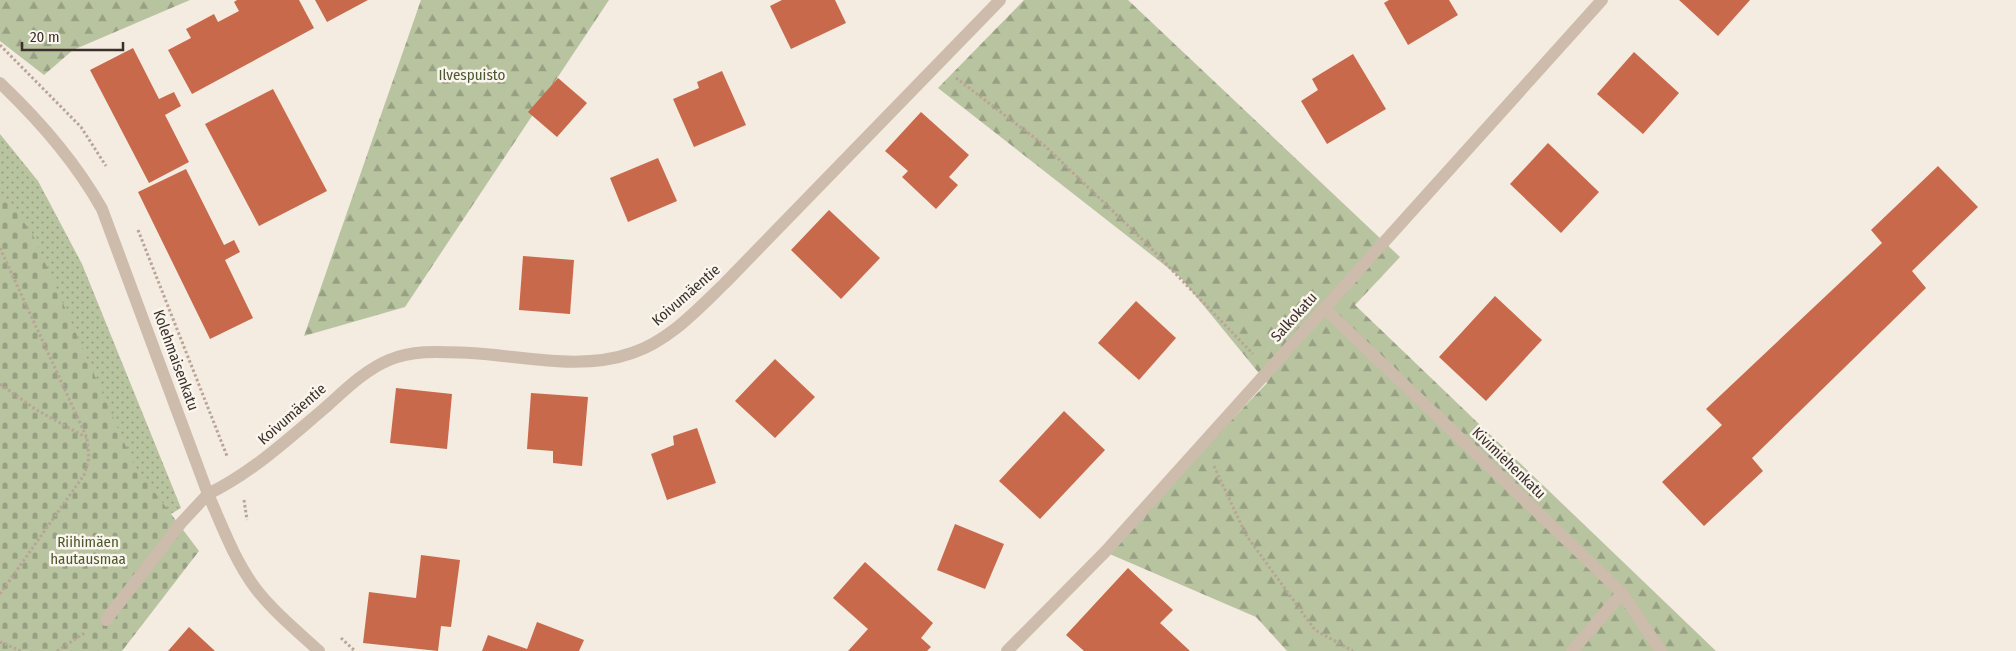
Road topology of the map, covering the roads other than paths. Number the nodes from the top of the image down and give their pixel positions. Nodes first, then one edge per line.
1 (1000, 0) edge
2 (1602, 0) edge
3 (0, 83) edge
4 (1324, 308) junction
5 (208, 494) junction
6 (1622, 593) junction
7 (106, 620) road end
8 (318, 651) edge
9 (1007, 651) edge
10 (1572, 651) edge
11 (1661, 651) edge

1 - 5 street, Koivumäentie
2 - 4 street, Salkokatu
3 - 5 street, Kolehmaisenkatu
4 - 6 street, Kivimiehenkatu
4 - 9 street, Salkokatu
5 - 7 street
5 - 8 street, Kolehmaisenkatu
6 - 10 street
6 - 11 street, Kivimiehenkatu

